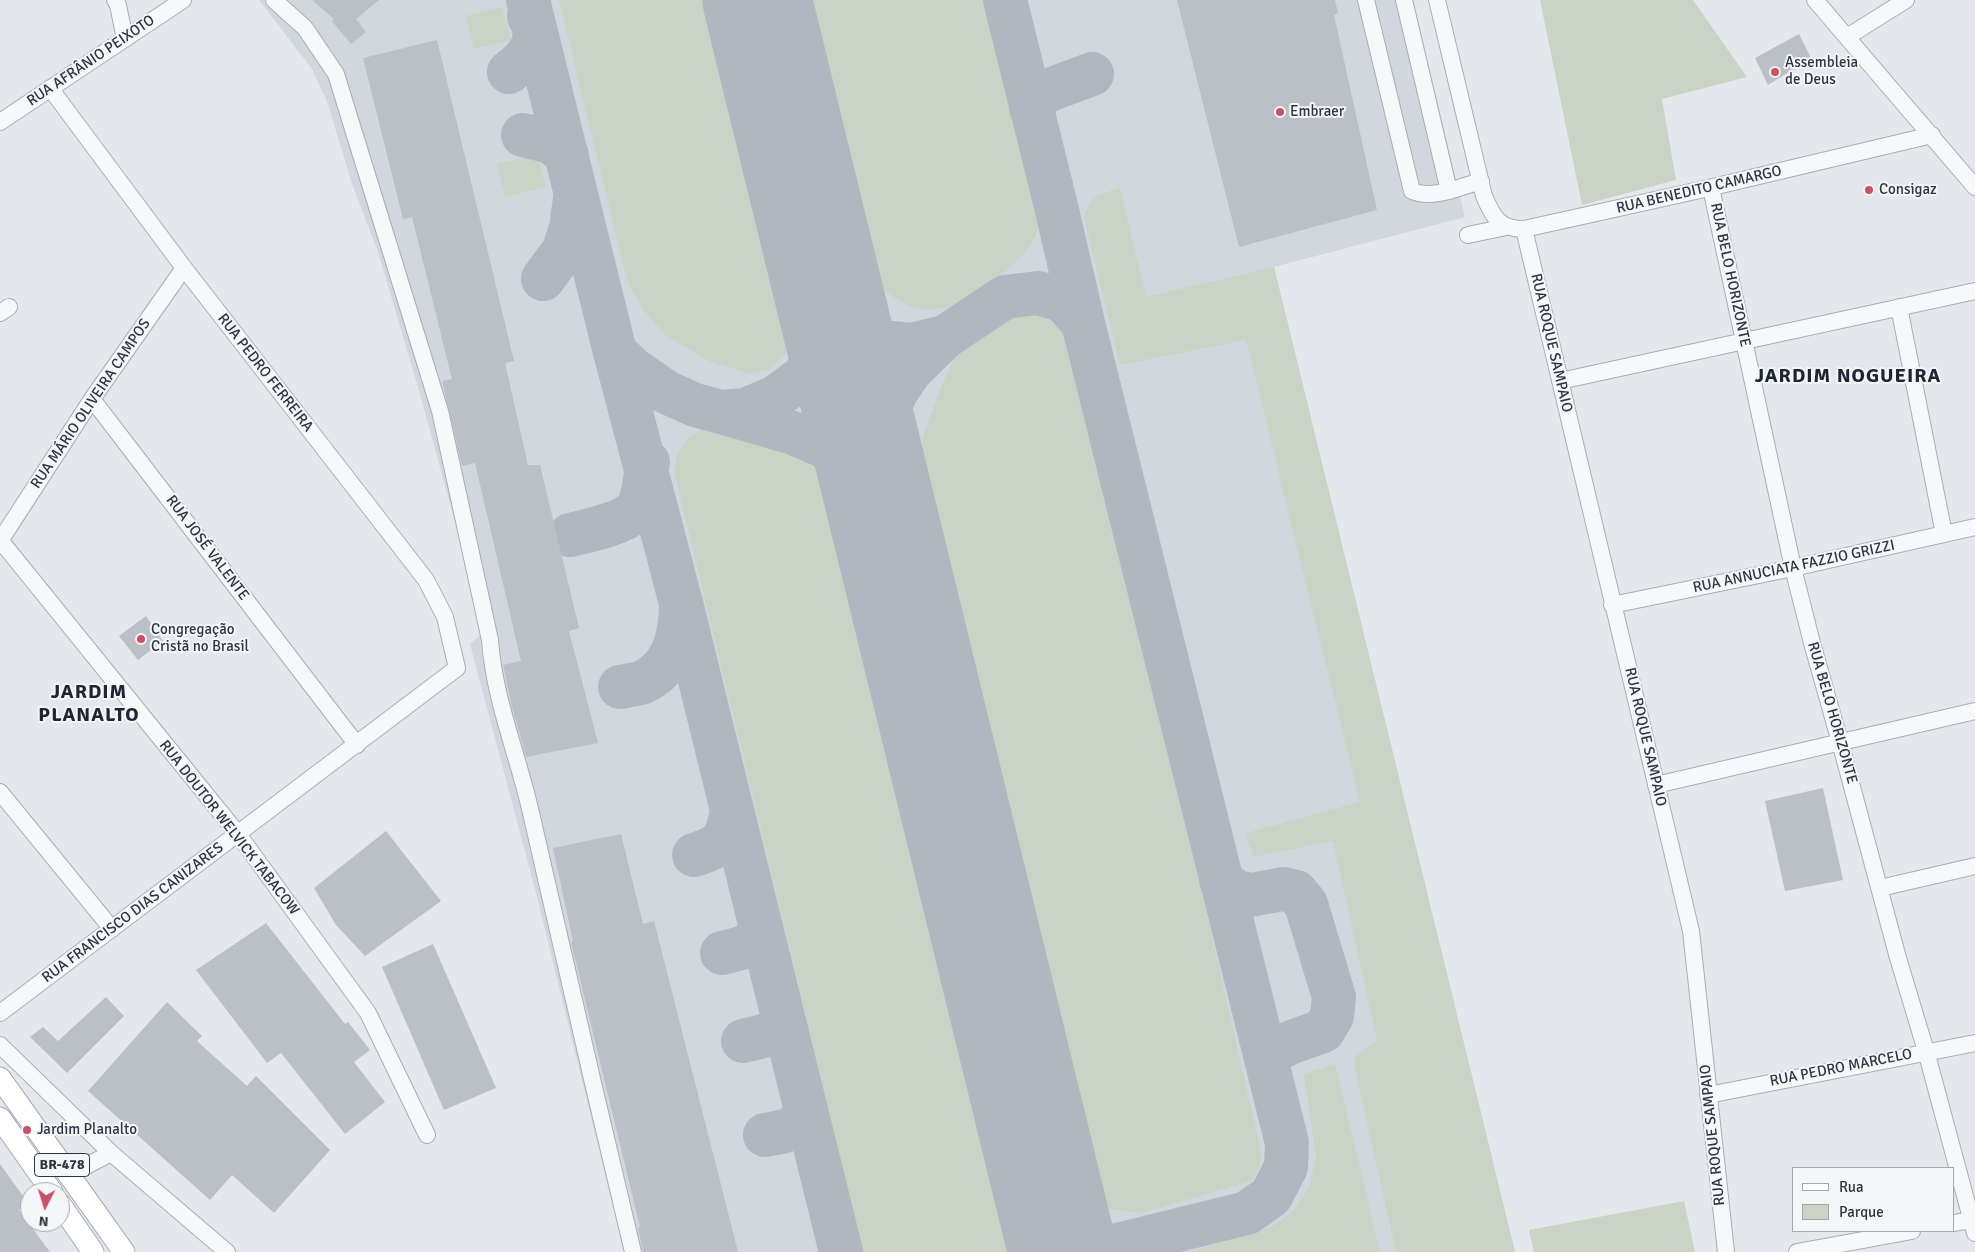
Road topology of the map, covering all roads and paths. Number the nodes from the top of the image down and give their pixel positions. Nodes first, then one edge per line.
1 (115, 0) edge
2 (182, 0) edge
3 (274, 0) edge
4 (1366, 0) edge
5 (1404, 0) edge
6 (1437, 0) edge
7 (1815, 0) edge
8 (1906, 0) edge
9 (1847, 37) junction
10 (125, 39) junction
11 (50, 88) junction
12 (0, 122) edge
13 (1932, 135) junction
14 (1481, 181) junction
15 (1975, 187) edge
16 (1711, 188) junction
17 (1449, 191) junction
18 (1506, 227) junction
19 (1524, 229) junction
20 (1468, 235) dead end
21 (184, 268) junction
22 (1975, 291) edge
23 (1900, 307) junction
24 (1744, 341) junction
25 (1560, 382) junction
26 (92, 399) junction
27 (1975, 527) edge
28 (1944, 534) junction
29 (0, 540) edge
30 (1793, 568) junction
31 (1612, 605) junction
32 (458, 668) joint
33 (1975, 712) edge
34 (1840, 742) junction
35 (358, 745) junction
36 (1656, 785) junction
37 (0, 792) edge
38 (238, 834) junction
39 (1975, 866) edge
40 (1880, 888) junction
41 (112, 930) junction
42 (0, 1013) edge
43 (1975, 1043) edge
44 (0, 1045) edge
45 (1926, 1051) junction
46 (0, 1078) edge
47 (0, 1084) edge
48 (1708, 1094) junction
49 (0, 1109) edge
50 (0, 1118) edge
51 (427, 1135) dead end
52 (111, 1153) junction
53 (45, 1182) edge
54 (59, 1182) edge
55 (60, 1182) edge
56 (70, 1182) edge
57 (70, 1194) edge
58 (70, 1199) edge
59 (70, 1219) edge
60 (1955, 1223) edge
61 (1974, 1224) edge
62 (1907, 1232) edge
63 (93, 1252) edge
64 (102, 1252) edge
65 (120, 1252) edge
66 (124, 1252) edge
67 (227, 1252) edge
68 (633, 1252) edge
69 (1726, 1252) edge
70 (1797, 1252) edge

1 - 10 street
2 - 10 street, RUA AFRÂNIO PEIXOTO
3 - 68 street
4 - 17 street
5 - 17 street
6 - 14 street
7 - 9 street
8 - 9 street
9 - 13 street
10 - 11 street, RUA AFRÂNIO PEIXOTO
11 - 12 street, RUA AFRÂNIO PEIXOTO
11 - 21 street, RUA PEDRO FERREIRA
13 - 15 street
13 - 16 street, RUA BENEDITO CAMARGO
14 - 17 street
14 - 18 street
16 - 19 street, RUA BENEDITO CAMARGO
16 - 24 street, RUA BELO HORIZONTE
18 - 19 street, RUA BENEDITO CAMARGO
18 - 20 street, RUA BENEDITO CAMARGO
19 - 25 street, RUA ROQUE SAMPAIO
21 - 26 street, RUA MÁRIO OLIVEIRA CAMPOS
21 - 32 street, RUA PEDRO FERREIRA
22 - 23 street
23 - 24 street
23 - 28 street
24 - 25 street
24 - 30 street, RUA BELO HORIZONTE
25 - 31 street, RUA ROQUE SAMPAIO
26 - 29 street, RUA MÁRIO OLIVEIRA CAMPOS
26 - 35 street, RUA JOSÉ VALENTE
27 - 28 street, RUA ANNUCIATA FAZZIO GRIZZI
28 - 30 street, RUA ANNUCIATA FAZZIO GRIZZI
29 - 38 street, RUA DOUTOR WELVICK TABACOW
30 - 31 street, RUA ANNUCIATA FAZZIO GRIZZI
30 - 34 street, RUA BELO HORIZONTE
31 - 36 street, RUA ROQUE SAMPAIO
32 - 35 street, RUA FRANCISCO DIAS CANIZARES
33 - 34 street
34 - 36 street
34 - 40 street, RUA BELO HORIZONTE
35 - 38 street, RUA FRANCISCO DIAS CANIZARES
36 - 48 street, RUA ROQUE SAMPAIO
37 - 41 street
38 - 41 street, RUA FRANCISCO DIAS CANIZARES
38 - 51 street, RUA DOUTOR WELVICK TABACOW
39 - 40 street
40 - 45 street, RUA BELO HORIZONTE
41 - 42 street, RUA FRANCISCO DIAS CANIZARES
43 - 45 street, RUA PEDRO MARCELO
44 - 52 street
45 - 48 street, RUA PEDRO MARCELO
45 - 61 street, RUA BELO HORIZONTE
46 - 55 main road, BR-478
47 - 65 street
48 - 69 street, RUA ROQUE SAMPAIO
49 - 54 street
50 - 53 main road, BR-478
52 - 56 street
52 - 67 street
57 - 66 main road, BR-478
58 - 64 street
59 - 63 main road
60 - 61 street
62 - 70 street

